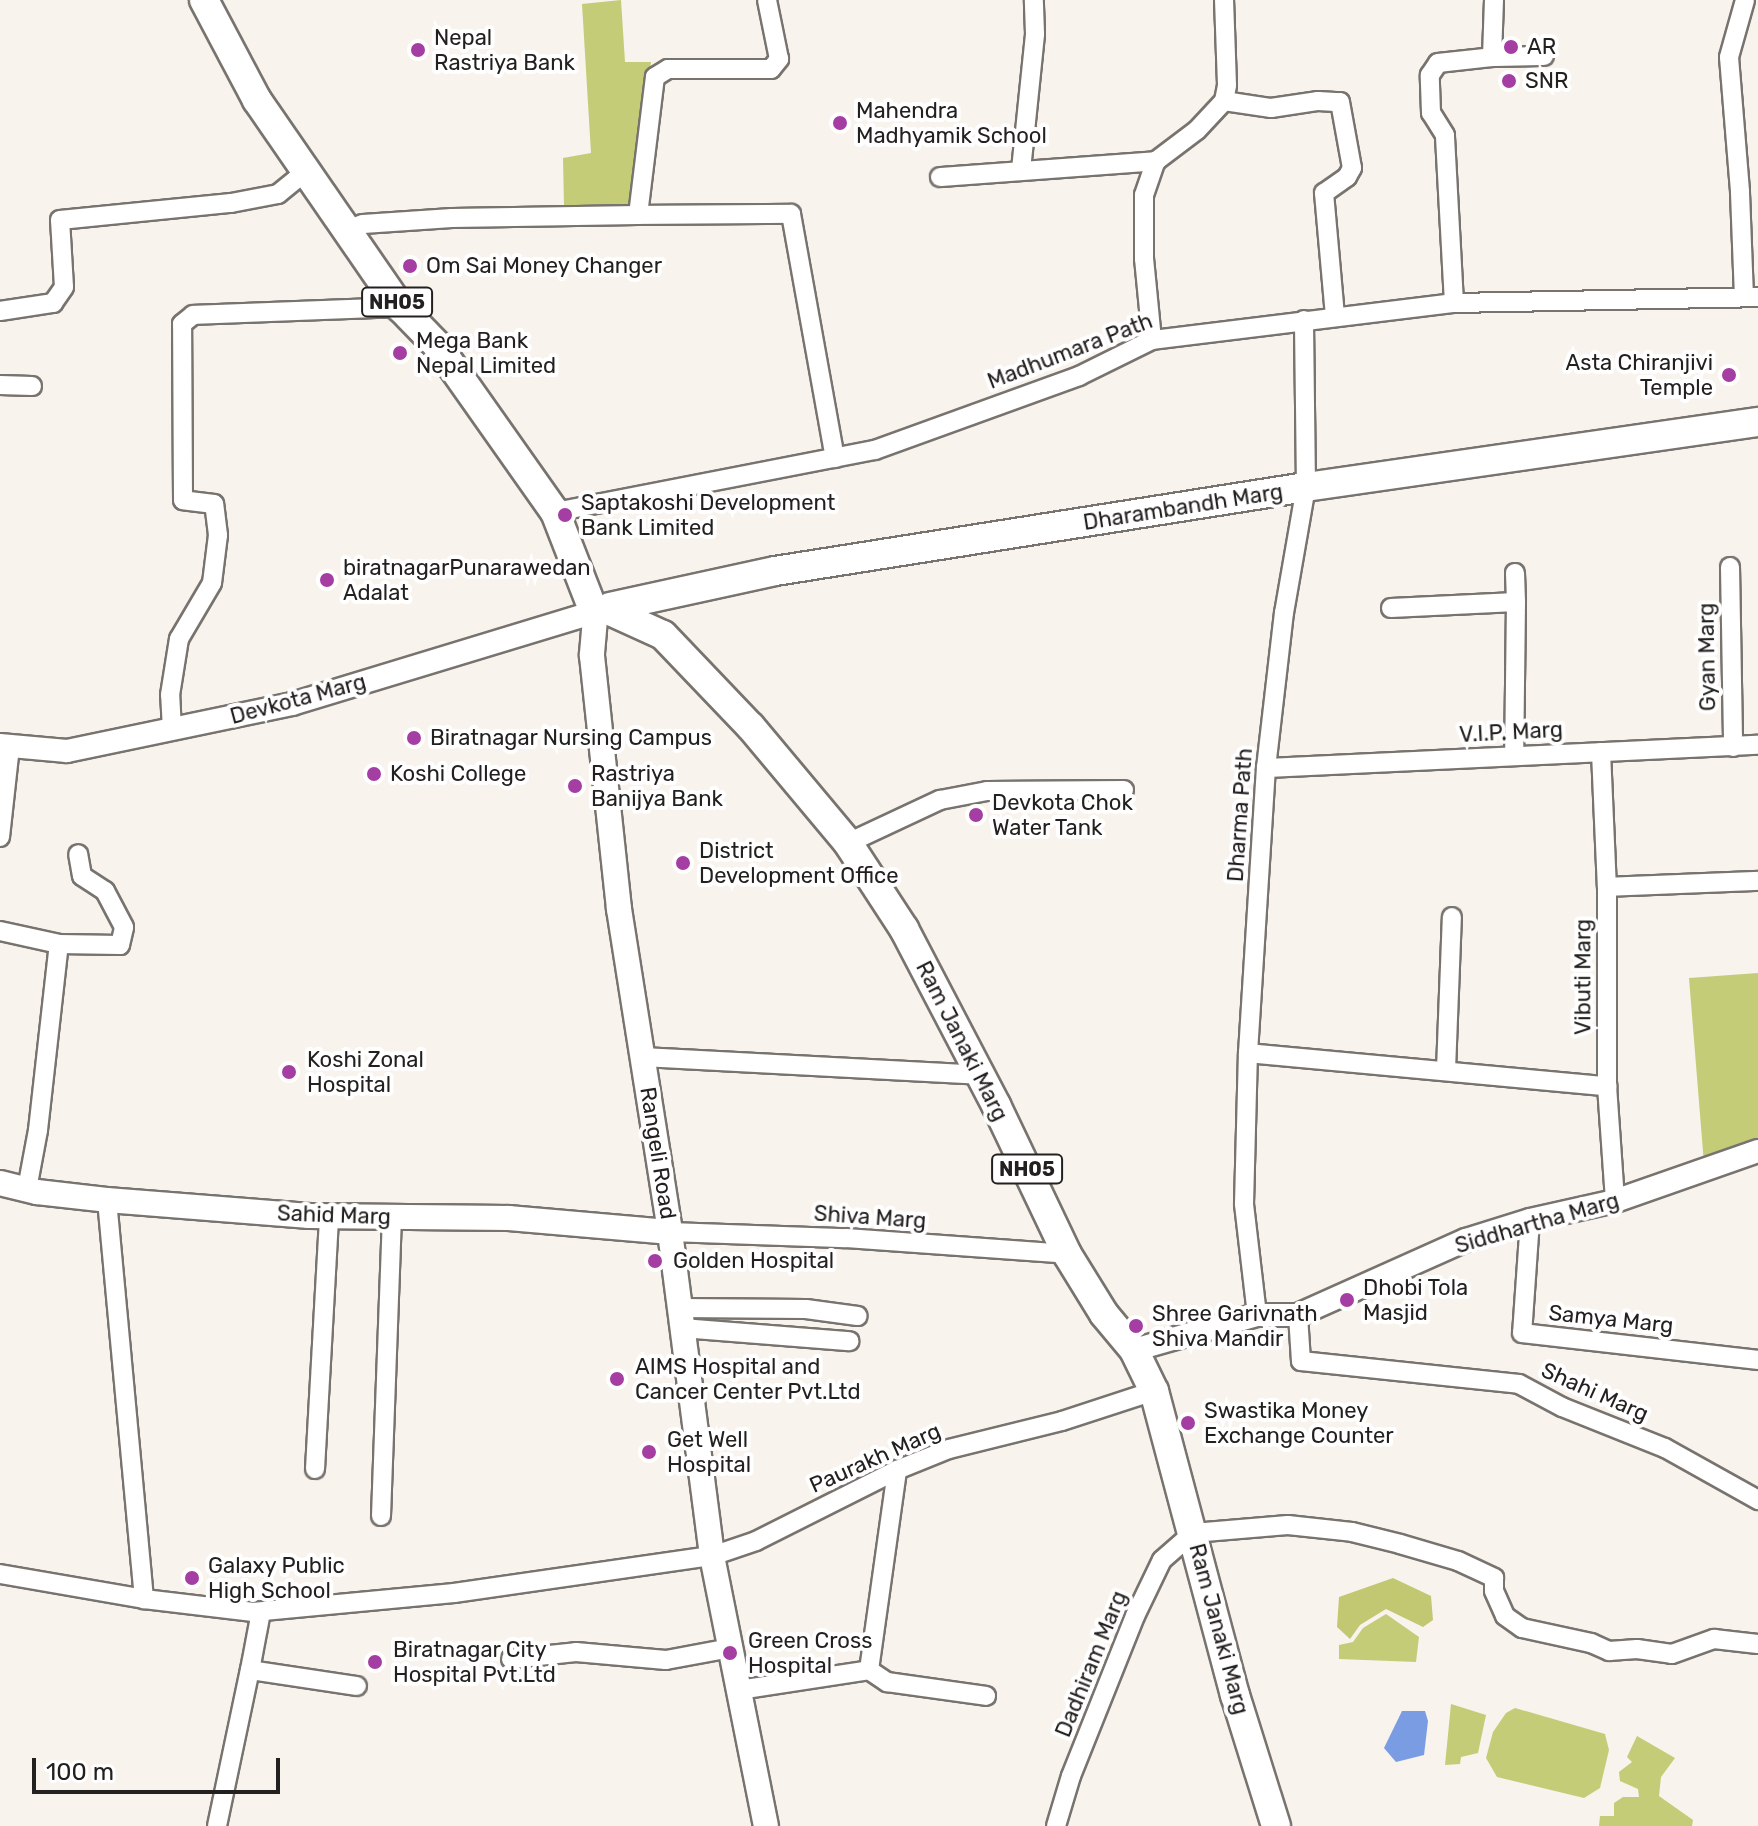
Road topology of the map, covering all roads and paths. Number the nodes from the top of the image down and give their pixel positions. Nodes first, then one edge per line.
1 (204, 0) edge
2 (767, 0) edge
3 (1034, 0) edge
4 (1224, 0) edge
5 (1494, 0) edge
6 (1745, 0) edge
7 (1544, 56) dead end
8 (1492, 57) junction
9 (1224, 101) junction
10 (1156, 161) junction
11 (1021, 170) junction
12 (306, 171) junction
13 (940, 177) dead end
14 (638, 215) junction
15 (347, 230) junction
16 (1751, 297) edge
17 (1454, 303) junction
18 (400, 307) junction
19 (0, 311) edge
20 (1335, 316) junction
21 (1304, 320) junction
22 (1152, 340) junction
23 (0, 385) edge
24 (32, 386) dead end
25 (1758, 422) edge
26 (835, 458) junction
27 (1306, 487) junction
28 (555, 512) junction
29 (1730, 567) dead end
30 (1515, 573) dead end
31 (1516, 602) junction
32 (1391, 608) dead end
33 (599, 610) junction
34 (172, 730) junction
35 (3, 745) edge
36 (1758, 745) edge
37 (1733, 747) junction
38 (1601, 752) junction
39 (1514, 756) junction
40 (1266, 768) junction
41 (1124, 790) dead end
42 (0, 837) edge
43 (848, 843) junction
44 (78, 854) dead end
45 (1758, 881) edge
46 (1607, 887) junction
47 (1452, 917) dead end
48 (0, 931) edge
49 (59, 944) junction
50 (1248, 1053) junction
51 (642, 1057) junction
52 (1446, 1070) junction
53 (980, 1075) junction
54 (1607, 1086) junction
55 (1758, 1151) edge
56 (0, 1183) edge
57 (27, 1189) junction
58 (107, 1200) junction
59 (1615, 1201) junction
60 (329, 1216) junction
61 (392, 1217) junction
62 (1530, 1220) junction
63 (670, 1232) junction
64 (1067, 1254) junction
65 (813, 1310) junction
66 (1257, 1315) junction
67 (1298, 1315) junction
68 (858, 1316) dead end
69 (681, 1318) junction
70 (812, 1338) junction
71 (849, 1341) dead end
72 (1134, 1350) junction
73 (1758, 1360) edge
74 (1154, 1391) junction
75 (315, 1469) dead end
76 (897, 1470) junction
77 (1758, 1500) edge
78 (381, 1516) dead end
79 (1193, 1533) junction
80 (712, 1556) junction
81 (0, 1574) edge
82 (144, 1599) junction
83 (261, 1612) junction
84 (1758, 1644) edge
85 (730, 1648) junction
86 (511, 1659) dead end
87 (250, 1670) junction
88 (869, 1670) junction
89 (357, 1686) dead end
90 (739, 1690) junction
91 (986, 1696) dead end
92 (217, 1826) edge
93 (766, 1826) edge
94 (1056, 1826) edge
95 (1276, 1826) edge

1 - 12 main road, NH05
2 - 14 street
3 - 11 street
4 - 9 street
5 - 8 street
6 - 16 street
7 - 8 street
8 - 17 street
9 - 10 street
9 - 20 street
10 - 11 street
10 - 22 street
11 - 13 street
12 - 15 main road, NH05
12 - 19 street
14 - 15 street
14 - 26 street
15 - 18 main road, NH05
16 - 17 street, Madhumara Path
17 - 20 street, Madhumara Path
18 - 28 main road, NH05
18 - 34 street
20 - 21 street, Madhumara Path
21 - 22 street, Madhumara Path
21 - 27 street, Dharma Path
22 - 26 street, Madhumara Path
23 - 24 street
25 - 27 main road, Dharambandh Marg
26 - 28 street, Madhumara Path
27 - 33 main road, Dharambandh Marg
27 - 40 street, Dharma Path
28 - 33 main road, NH05
29 - 37 street, Gyan Marg
30 - 31 street
31 - 32 street
31 - 39 street
33 - 34 street, Devkota Marg
33 - 43 main road, Ram Janaki Marg / NH05
33 - 51 main road, Rangeli Road
34 - 35 street, Devkota Marg
35 - 42 street
36 - 37 street, V.I.P. Marg
37 - 38 street, V.I.P. Marg
38 - 39 street, V.I.P. Marg
38 - 46 street, Vibuti Marg
39 - 40 street, V.I.P. Marg
40 - 50 street, Dharma Path
41 - 43 street
43 - 53 main road, Ram Janaki Marg / NH05
44 - 49 street
45 - 46 street
46 - 54 street, Vibuti Marg
47 - 52 street
48 - 49 street
49 - 57 street
50 - 52 street
50 - 66 street, Dharma Path
51 - 53 street
51 - 63 main road, Rangeli Road
52 - 54 street
53 - 64 main road, Ram Janaki Marg / NH05
54 - 59 street, Vibuti Marg
55 - 59 street, Siddhartha Marg
56 - 57 main road, Sahid Marg
57 - 58 main road, Sahid Marg
58 - 60 main road, Sahid Marg
58 - 82 street
59 - 62 street, Siddhartha Marg
60 - 61 main road, Sahid Marg
60 - 75 street
61 - 63 main road, Sahid Marg
61 - 78 street
62 - 67 street, Siddhartha Marg
62 - 73 street, Samya Marg
63 - 64 street, Shiva Marg
63 - 69 main road, Rangeli Road
64 - 72 main road, Ram Janaki Marg / NH05
65 - 68 street
65 - 69 street
65 - 70 street
66 - 67 street, Siddhartha Marg
66 - 72 street, Siddhartha Marg
67 - 77 street, Shahi Marg
69 - 70 street
69 - 80 main road, Rangeli Road
70 - 71 street
72 - 74 main road, Ram Janaki Marg / NH05
74 - 76 street, Paurakh Marg
74 - 79 main road, Ram Janaki Marg / NH05
76 - 80 street, Paurakh Marg
76 - 88 street
79 - 84 street
79 - 94 street, Dadhiram Marg
79 - 95 main road, Ram Janaki Marg / NH05
80 - 83 street, Paurakh Marg
80 - 85 main road, Rangeli Road
81 - 82 street, Paurakh Marg
82 - 83 street, Paurakh Marg
83 - 87 street
85 - 86 street
85 - 90 main road, Rangeli Road
87 - 89 street
87 - 92 street
88 - 90 street
88 - 91 street
90 - 93 main road, Rangeli Road

